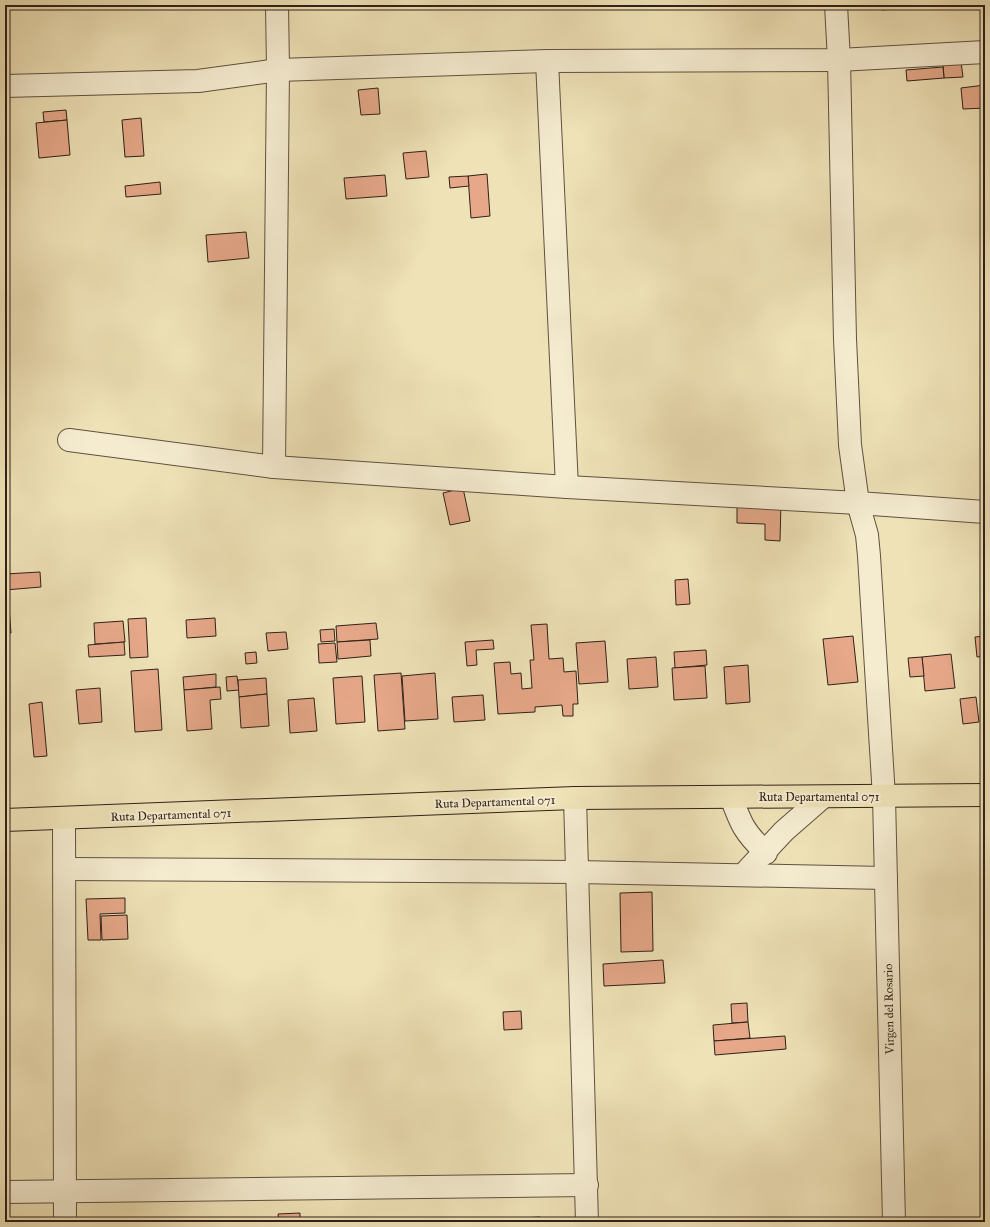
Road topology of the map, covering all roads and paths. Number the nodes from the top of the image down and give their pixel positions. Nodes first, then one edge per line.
1 (277, 5) edge
2 (836, 5) edge
3 (985, 52) edge
4 (839, 60) junction
5 (547, 61) junction
6 (278, 70) junction
7 (5, 86) edge
8 (69, 440) dead end
9 (274, 467) junction
10 (567, 487) junction
11 (858, 503) junction
12 (985, 512) edge
13 (985, 795) edge
14 (884, 796) junction
15 (731, 797) junction
16 (823, 797) junction
17 (575, 798) junction
18 (64, 819) junction
19 (5, 820) edge
20 (766, 853) junction
21 (65, 869) junction
22 (577, 872) junction
23 (743, 875) junction
24 (886, 878) junction
25 (587, 1185) junction
26 (65, 1191) junction
27 (5, 1192) edge
28 (65, 1222) edge
29 (587, 1222) edge
30 (894, 1222) edge

1 - 6 street
2 - 4 street, Virgen del Rosario
3 - 4 street
4 - 5 street
4 - 11 street, Virgen del Rosario
5 - 6 street
5 - 10 street
6 - 7 street
6 - 9 street
8 - 9 street
9 - 10 street
10 - 11 street
11 - 12 street
11 - 14 street, Virgen del Rosario
13 - 14 main road, Ruta Departamental 071
14 - 16 main road, Ruta Departamental 071
14 - 24 street, Virgen del Rosario
15 - 16 main road, Ruta Departamental 071
15 - 17 main road, Ruta Departamental 071
15 - 20 street
16 - 20 street
17 - 18 main road, Ruta Departamental 071
17 - 22 street
18 - 19 main road, Ruta Departamental 071
18 - 21 street
20 - 23 street
21 - 22 street
21 - 26 street
22 - 23 street
22 - 25 street
23 - 24 street
24 - 30 street, Virgen del Rosario
25 - 26 street
25 - 29 street
26 - 27 street
26 - 28 street

